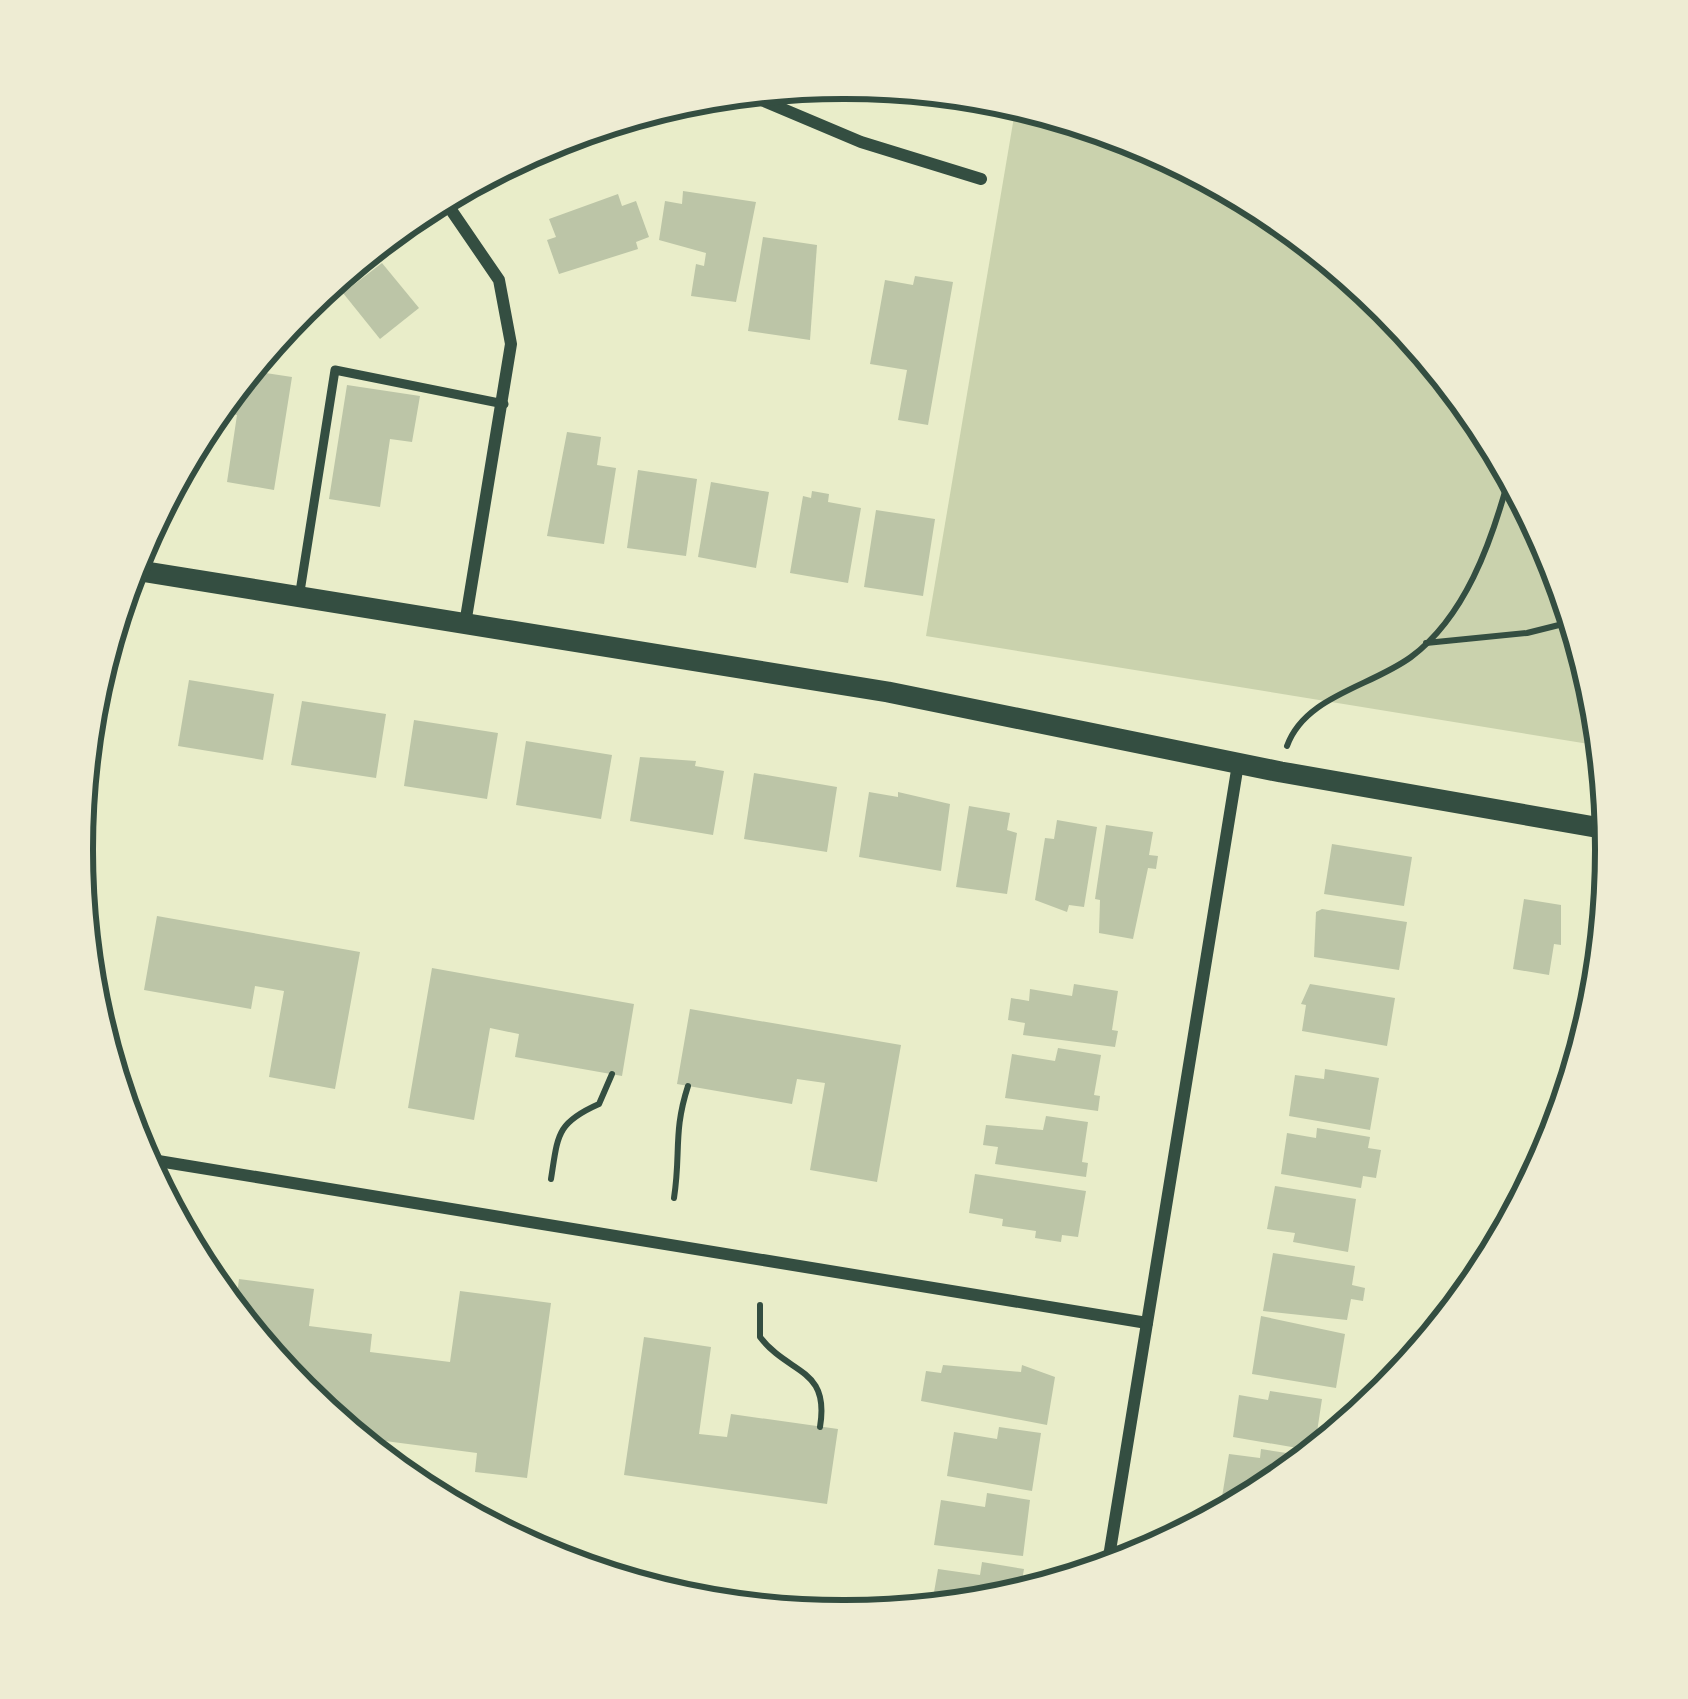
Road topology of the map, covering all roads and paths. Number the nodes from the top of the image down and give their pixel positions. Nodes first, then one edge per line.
1 (768, 103) edge
2 (981, 179) dead end
3 (451, 210) edge
4 (504, 404) junction
5 (1505, 493) edge
6 (146, 572) edge
7 (299, 598) junction
8 (464, 624) junction
9 (1560, 625) edge
10 (1426, 643) junction
11 (1288, 741) dead end
12 (1238, 764) junction
13 (1594, 827) edge
14 (612, 1074) dead end
15 (688, 1086) dead end
16 (161, 1161) edge
17 (551, 1178) dead end
18 (674, 1198) dead end
19 (760, 1304) dead end
20 (1147, 1323) junction
21 (820, 1427) dead end
22 (1110, 1551) edge

1 - 2 street
3 - 4 street
4 - 7 lane
4 - 8 street
5 - 10 path
6 - 7 street
7 - 8 street
8 - 12 street
9 - 10 path
10 - 11 path
12 - 13 street
12 - 20 street
14 - 17 path
15 - 18 path
16 - 20 street
19 - 21 path
20 - 22 street

